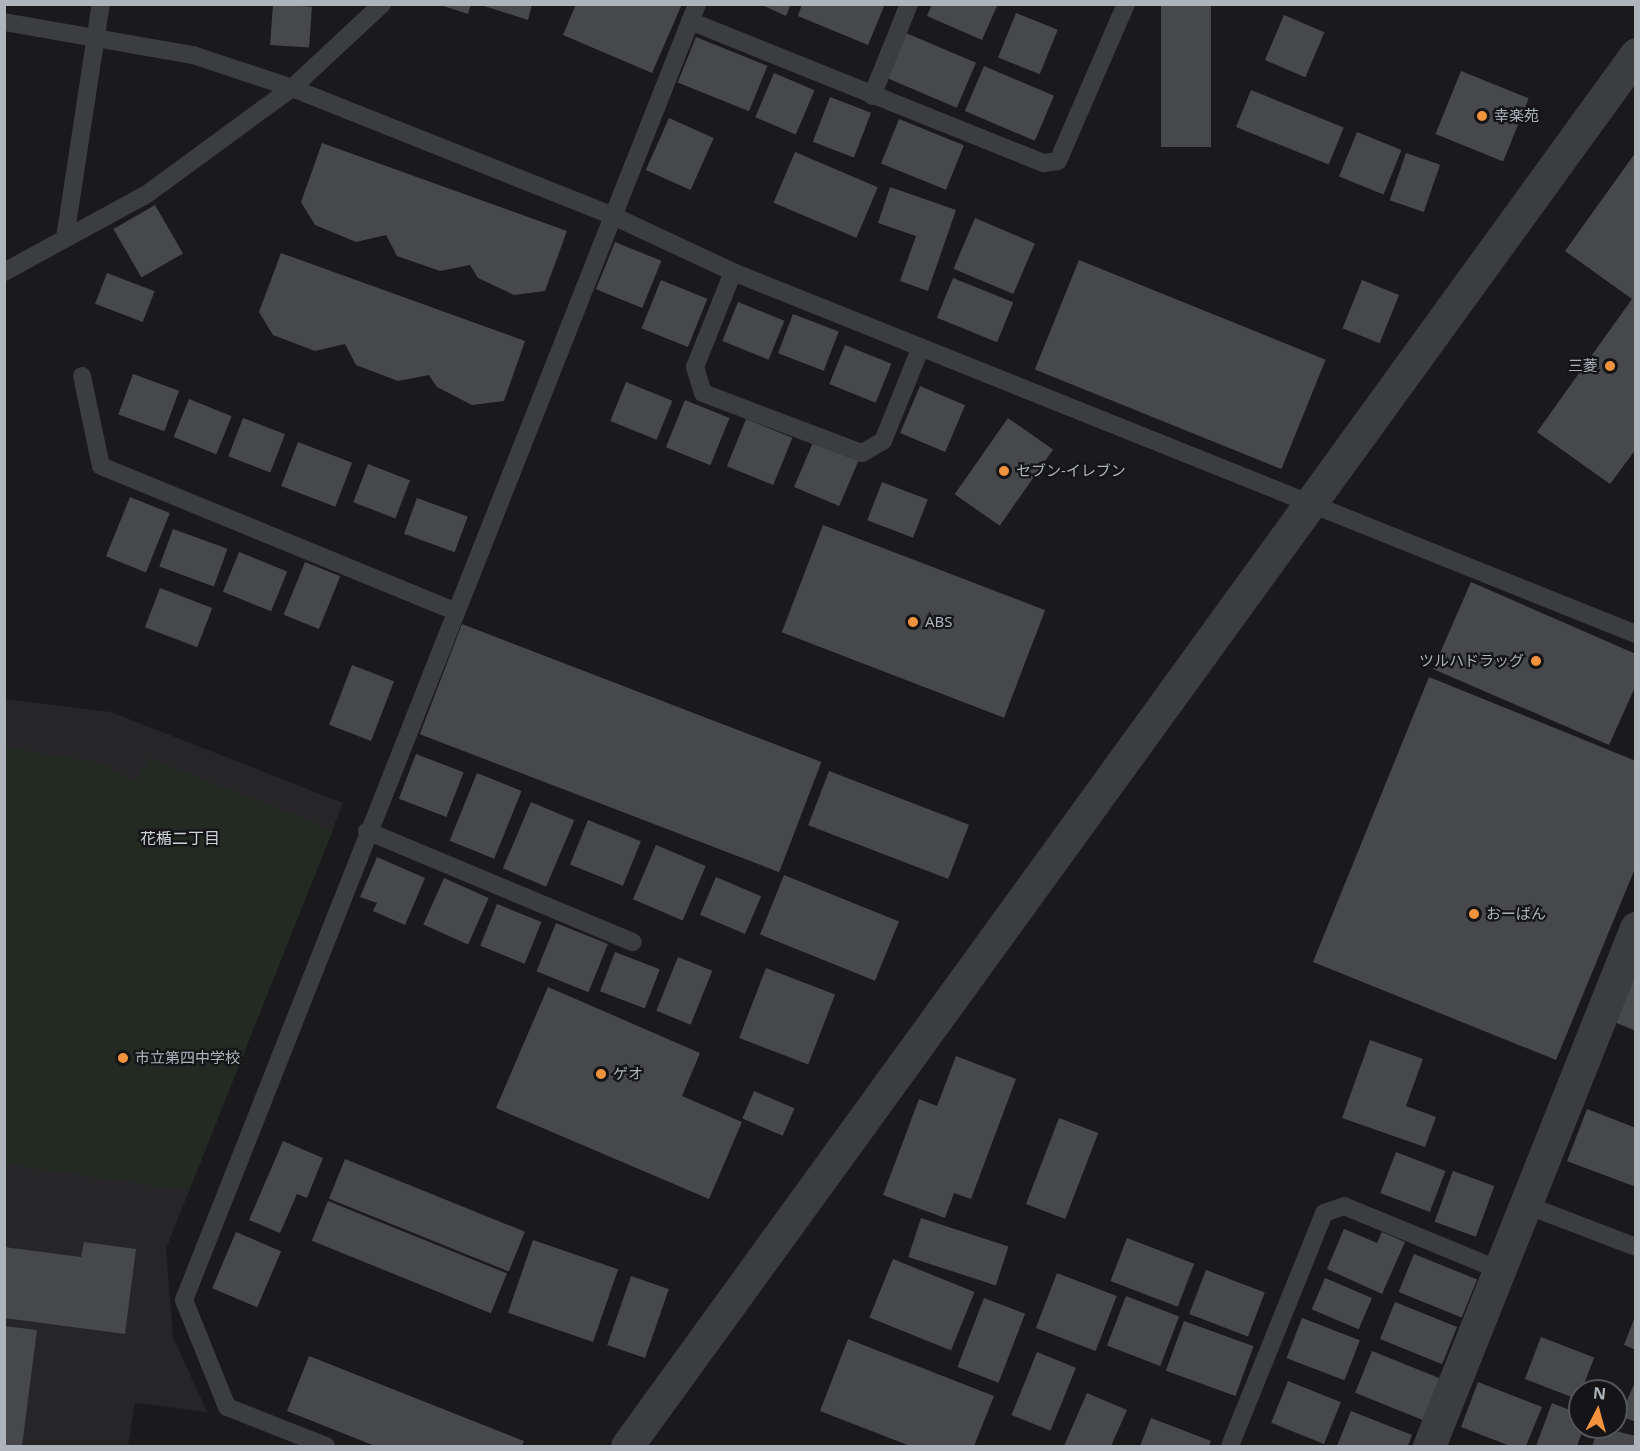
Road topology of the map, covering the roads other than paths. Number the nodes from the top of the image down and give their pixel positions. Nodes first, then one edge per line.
1 (101, 4) edge
2 (382, 4) edge
3 (909, 4) edge
4 (1126, 4) edge
5 (694, 13) edge
6 (4, 22) edge
7 (96, 37) junction
8 (1635, 54) edge
9 (292, 88) junction
10 (872, 96) junction
11 (611, 215) junction
12 (65, 237) junction
13 (4, 272) edge
14 (733, 273) junction
15 (921, 347) junction
16 (82, 376) dead end
17 (1307, 502) junction
18 (454, 611) junction
19 (1635, 634) edge
20 (367, 831) junction
21 (1635, 928) edge
22 (633, 942) dead end
23 (1529, 1206) junction
24 (1635, 1247) edge
25 (1502, 1272) junction
26 (326, 1446) edge
27 (627, 1446) edge
28 (1230, 1446) edge
29 (1429, 1446) edge

1 - 7 lane
2 - 9 lane
3 - 10 lane
4 - 10 lane
5 - 10 lane
5 - 11 lane
6 - 7 lane
7 - 9 lane
7 - 12 lane
8 - 17 street
9 - 11 lane
9 - 12 lane
11 - 14 lane
11 - 18 lane
12 - 13 lane
14 - 15 lane
14 - 15 lane
15 - 17 lane
16 - 18 lane
17 - 19 lane
17 - 27 street
18 - 20 lane
20 - 22 lane
20 - 26 lane
21 - 23 street
23 - 24 lane
23 - 25 street
25 - 28 lane
25 - 29 street

